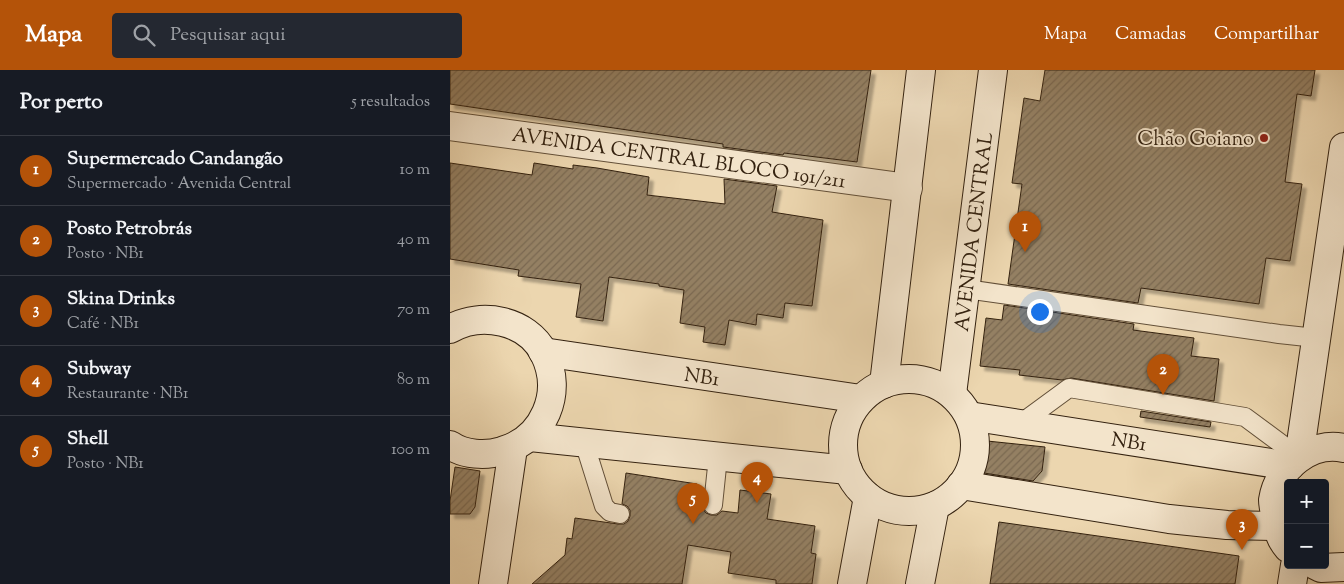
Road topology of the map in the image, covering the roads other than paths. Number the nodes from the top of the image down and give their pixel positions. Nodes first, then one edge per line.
1 (921, 70) edge
2 (993, 70) edge
3 (450, 126) edge
4 (1344, 147) edge
5 (908, 188) junction
6 (966, 289) junction
7 (450, 329) edge
8 (1316, 338) junction
9 (543, 352) junction
10 (884, 384) junction
11 (952, 394) junction
12 (861, 399) junction
13 (969, 416) junction
14 (1020, 424) junction
15 (521, 442) junction
16 (584, 442) junction
17 (450, 445) edge
18 (1344, 448) edge
19 (718, 457) junction
20 (1295, 461) junction
21 (848, 470) junction
22 (961, 485) junction
23 (868, 498) junction
24 (713, 505) dead end
25 (935, 506) junction
26 (620, 514) dead end
27 (1283, 537) edge
28 (1329, 568) edge
29 (1344, 568) edge
30 (1294, 569) edge
31 (493, 584) edge
32 (852, 584) edge
33 (920, 584) edge
34 (1292, 584) edge

1 - 5 street
2 - 6 street, AVENIDA CENTRAL
3 - 5 street, AVENIDA CENTRAL BLOCO 191/211
4 - 8 street
5 - 10 street
6 - 8 lane
6 - 11 street, AVENIDA CENTRAL
7 - 9 street
8 - 20 street
9 - 12 street, NB1
9 - 15 street
10 - 11 street
10 - 12 street
11 - 13 street
12 - 21 street
13 - 14 street, NB1
13 - 22 street
14 - 20 street, NB1
14 - 20 lane
15 - 16 street
15 - 17 street
15 - 31 street
16 - 19 street
16 - 26 lane
18 - 20 street
19 - 21 street
19 - 24 lane
20 - 27 street
21 - 23 street
22 - 25 street
22 - 27 street
23 - 25 street
23 - 32 street
25 - 33 street
28 - 29 street
30 - 34 street

